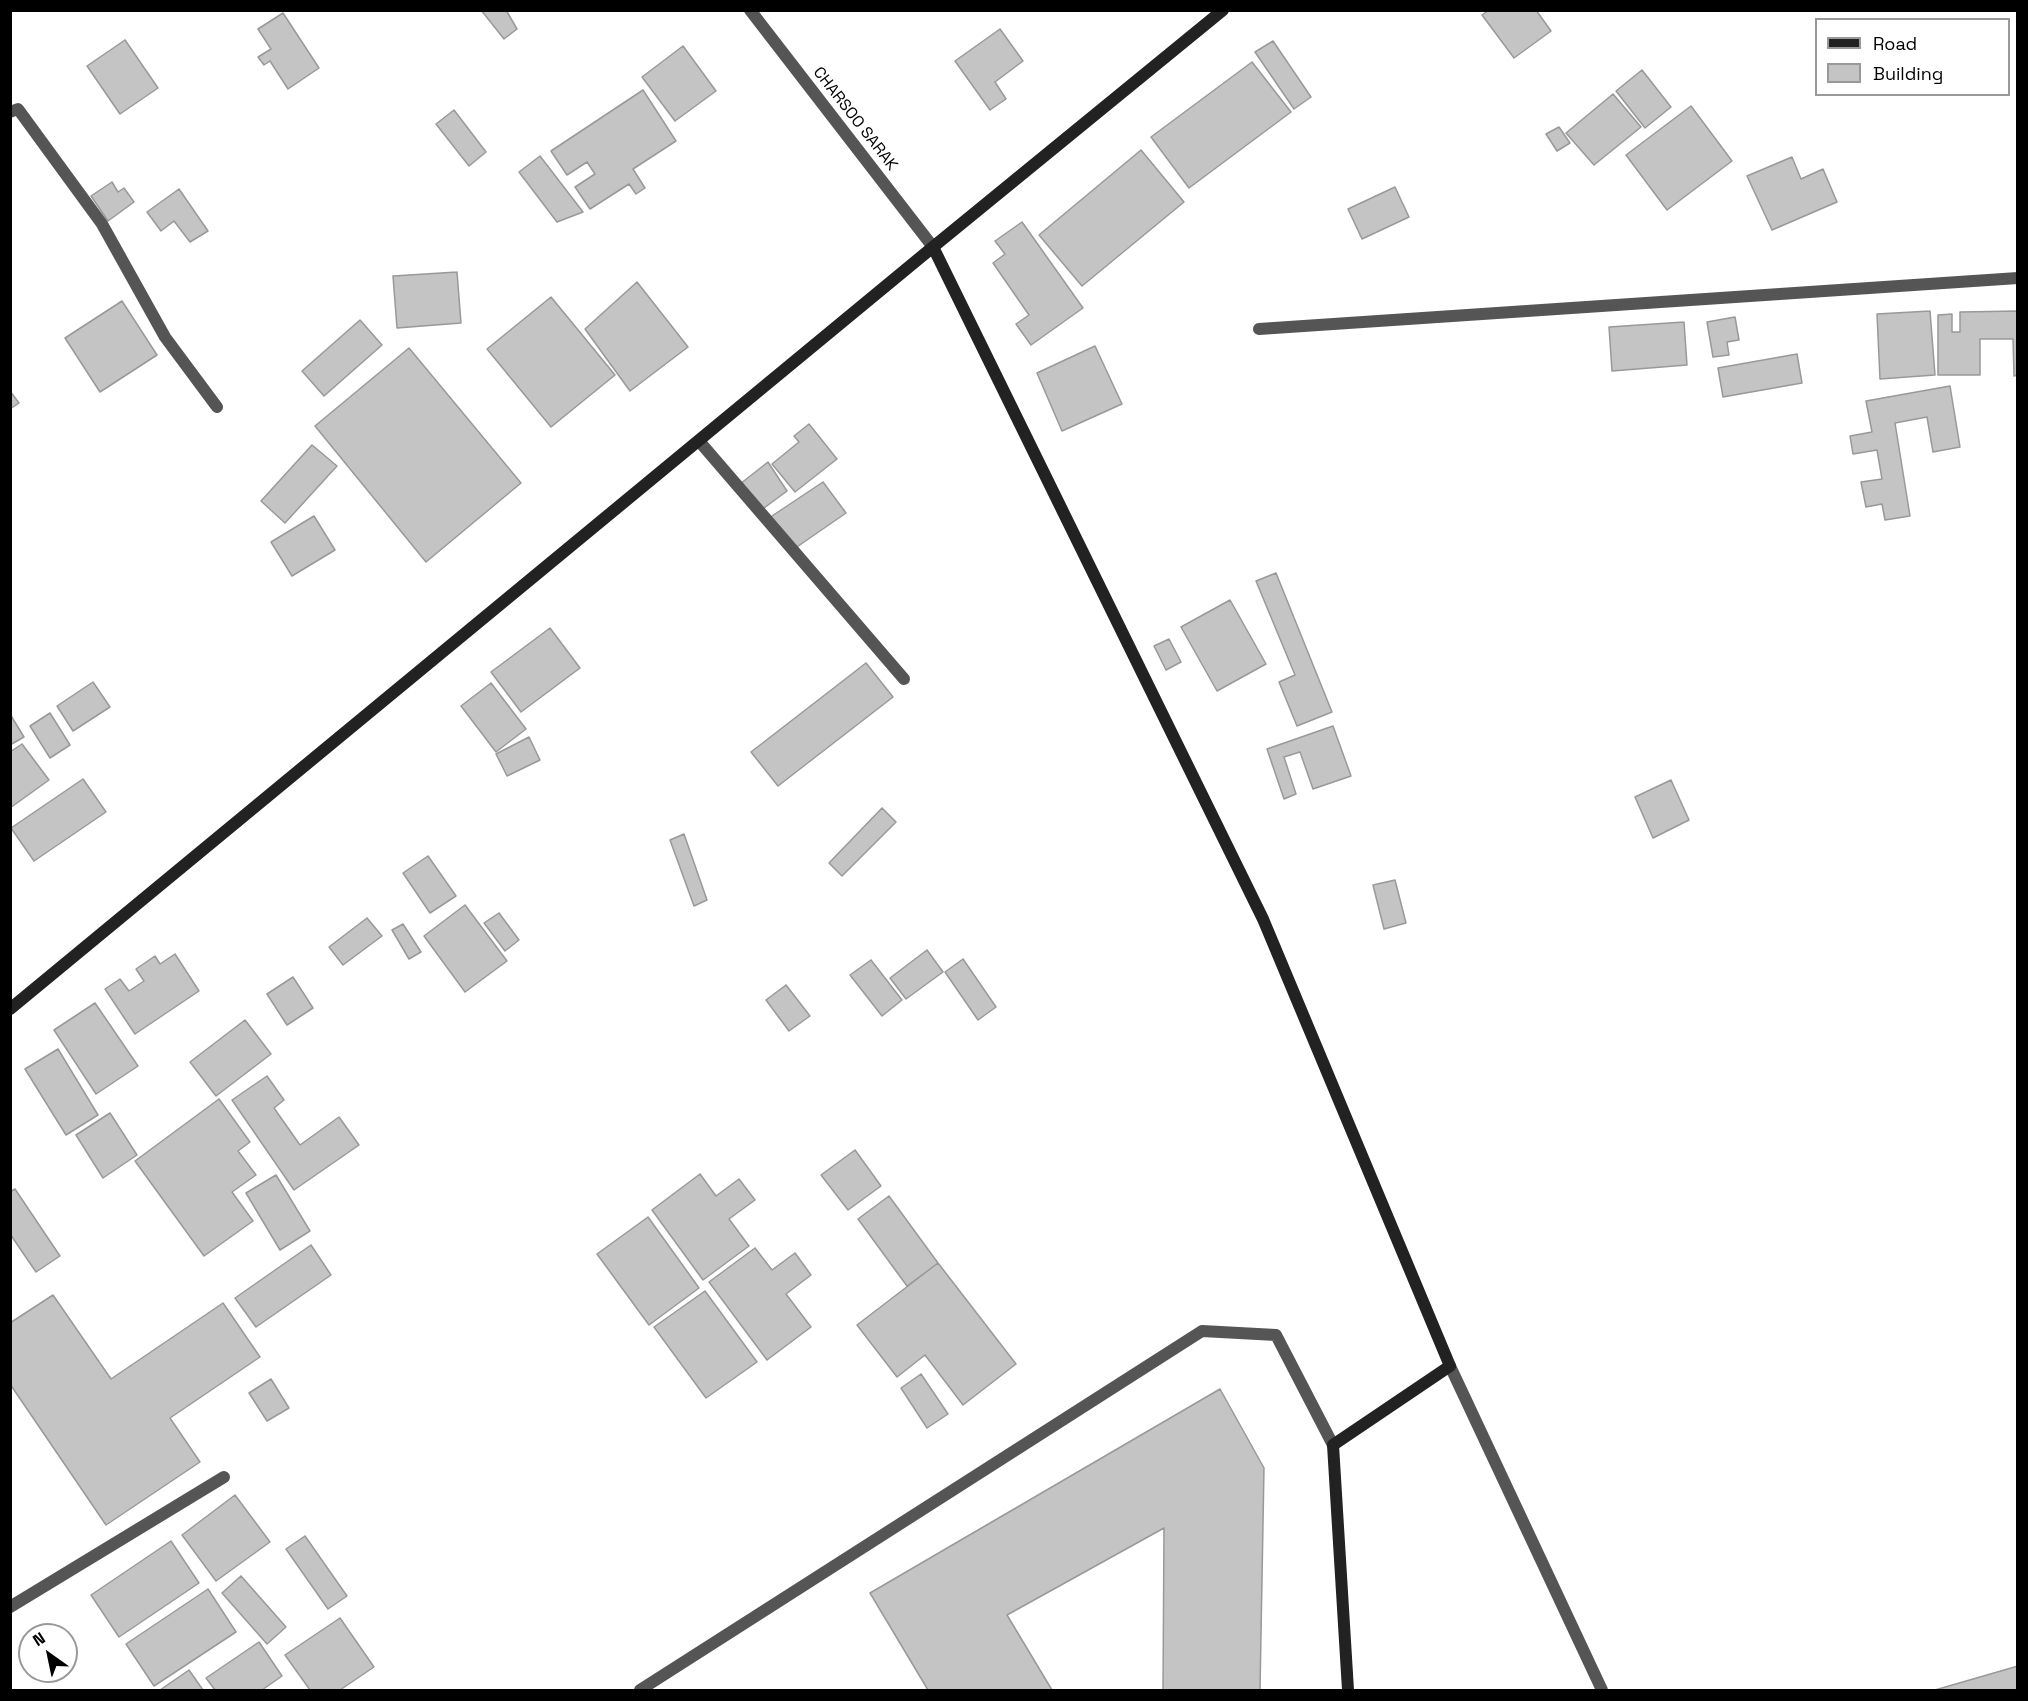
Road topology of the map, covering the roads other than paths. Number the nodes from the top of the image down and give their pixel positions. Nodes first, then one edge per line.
1 (750, 10) edge
2 (1223, 10) edge
3 (10, 112) edge
4 (933, 247) junction
5 (2018, 278) edge
6 (1259, 329) dead end
7 (217, 407) dead end
8 (699, 441) junction
9 (904, 679) dead end
10 (10, 1009) edge
11 (1450, 1366) junction
12 (1333, 1445) junction
13 (224, 1477) dead end
14 (10, 1607) edge
15 (640, 1690) edge
16 (1348, 1690) edge
17 (1602, 1690) edge

1 - 4 street, CHARSOO SARAK
2 - 4 main road
3 - 7 street
4 - 8 main road
4 - 11 main road
5 - 6 street
8 - 9 street
8 - 10 main road
11 - 12 main road
11 - 17 street
12 - 15 street
12 - 16 main road
13 - 14 street

